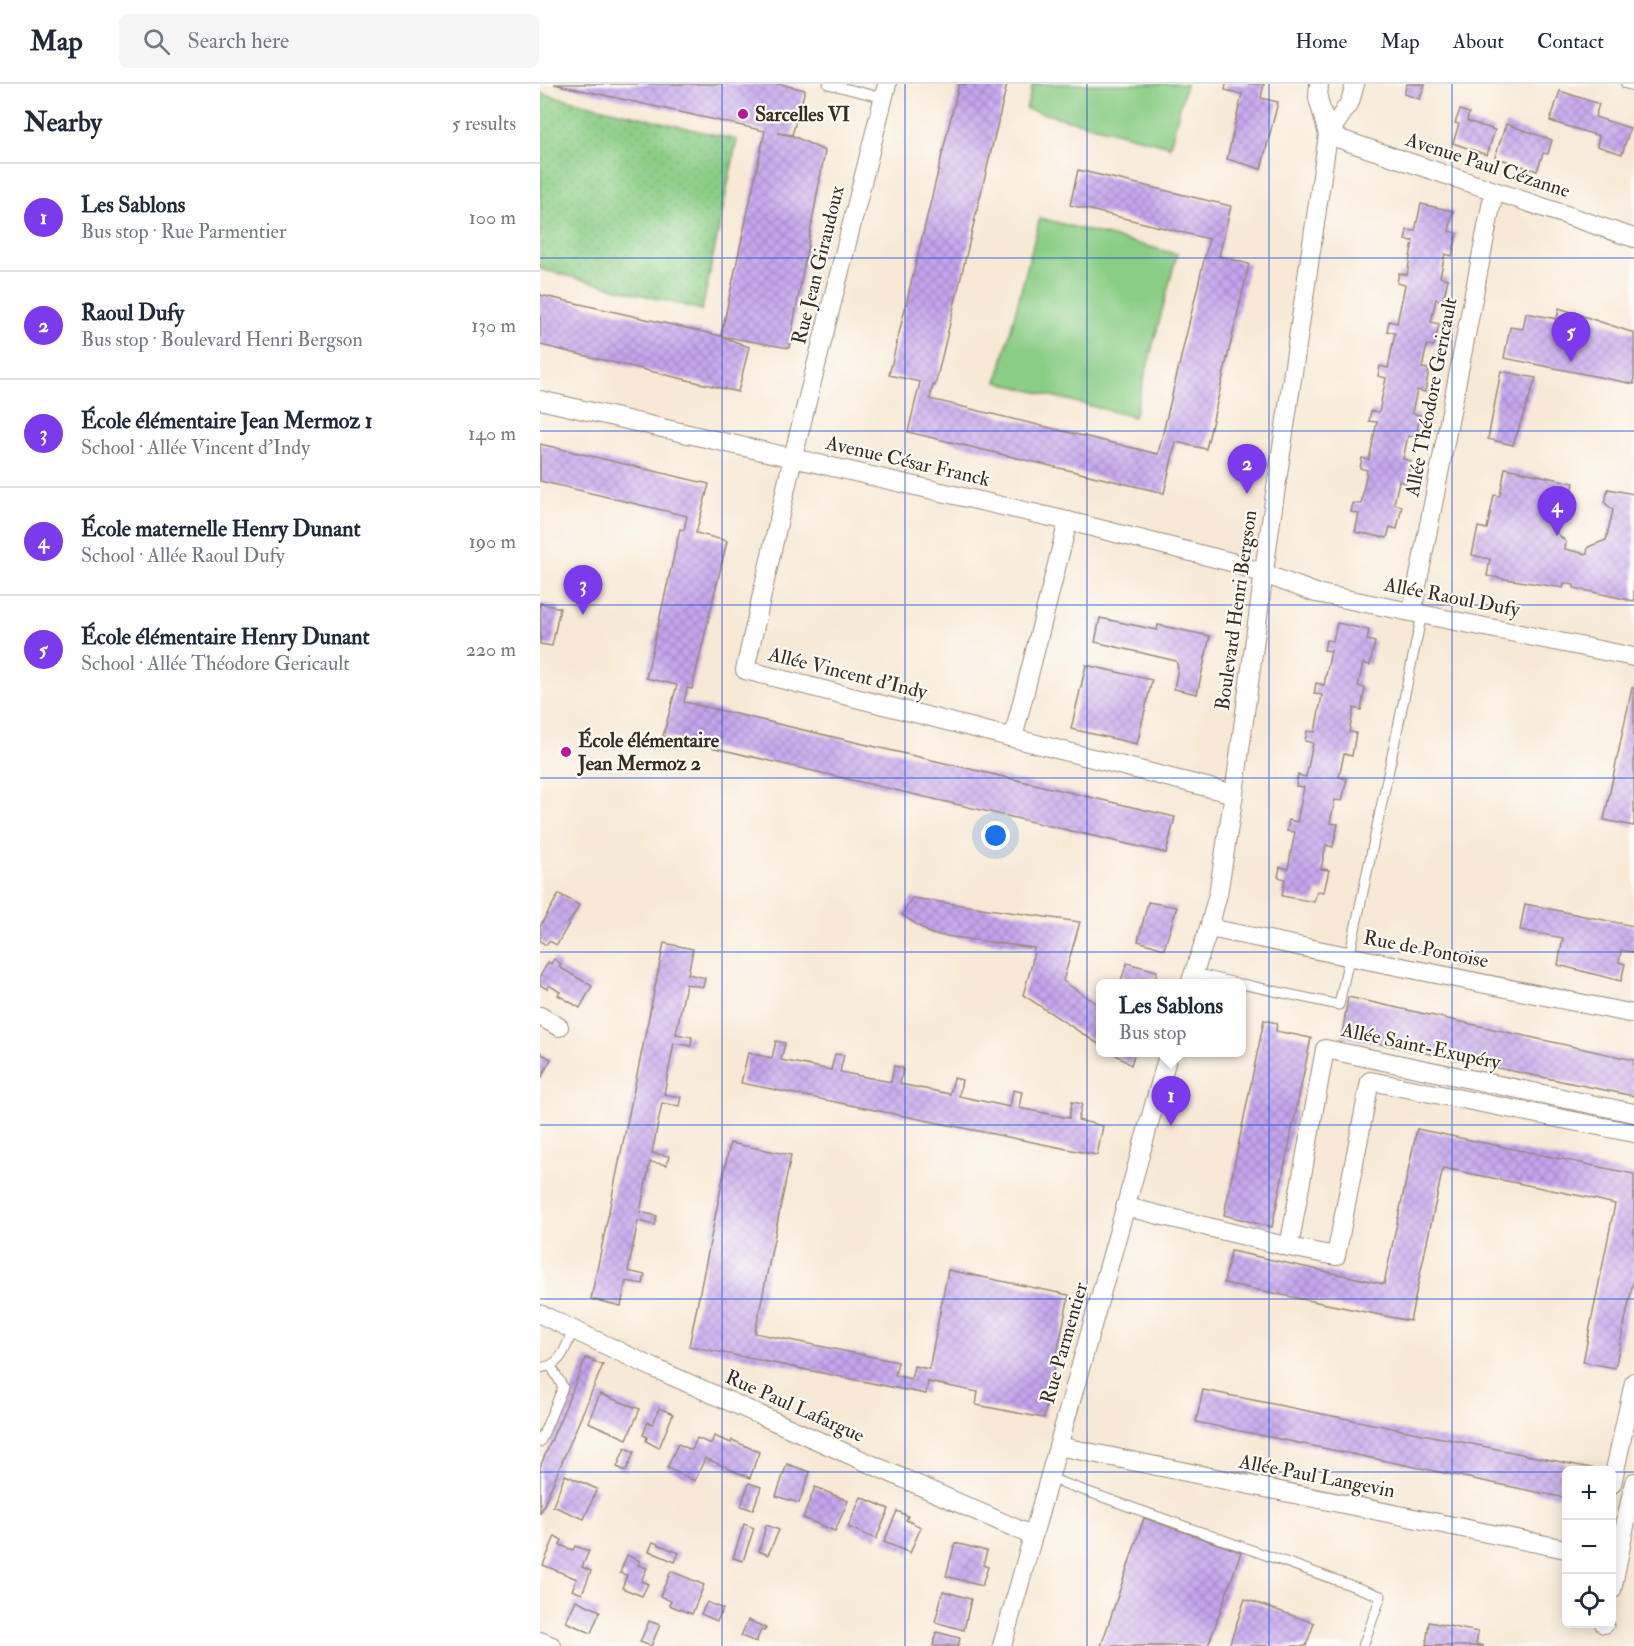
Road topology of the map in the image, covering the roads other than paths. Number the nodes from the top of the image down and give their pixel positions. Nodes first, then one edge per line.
1 (828, 84) edge
2 (1319, 84) edge
3 (1354, 84) edge
4 (1626, 84) edge
5 (1634, 86) edge
6 (886, 91) edge
7 (1328, 135) junction
8 (1494, 191) junction
9 (1634, 238) edge
10 (540, 400) edge
11 (792, 457) junction
12 (1068, 521) junction
13 (1263, 574) junction
14 (1417, 613) junction
15 (1634, 657) edge
16 (1013, 738) junction
17 (1234, 794) junction
18 (1211, 921) junction
19 (1349, 957) junction
20 (1192, 978) edge
21 (1246, 985) edge
22 (1634, 1014) edge
23 (540, 1016) edge
24 (560, 1027) dead end
25 (1168, 1057) edge
26 (1634, 1113) edge
27 (1634, 1133) edge
28 (1127, 1207) junction
29 (1289, 1247) junction
30 (540, 1314) edge
31 (573, 1330) junction
32 (551, 1366) junction
33 (540, 1368) edge
34 (1634, 1382) edge
35 (540, 1442) edge
36 (1058, 1446) junction
37 (1615, 1466) edge
38 (1049, 1478) junction
39 (1634, 1482) edge
40 (1033, 1536) junction
41 (1562, 1548) edge
42 (1614, 1574) edge
43 (540, 1641) edge
44 (552, 1646) edge
45 (1002, 1646) edge
46 (1363, 1646) edge

1 - 6 lane
2 - 7 street, Boulevard Henri Bergson
3 - 7 street, Boulevard Henri Bergson
4 - 5 lane
6 - 11 street, Rue Jean Giraudoux
7 - 8 street, Avenue Paul Cézanne
7 - 13 street, Boulevard Henri Bergson
8 - 9 street, Avenue Paul Cézanne
8 - 14 street, Allée Théodore Gericault
10 - 11 street, Avenue César Franck
11 - 12 street, Avenue César Franck
11 - 16 street, Allée Vincent d'Indy
12 - 13 street, Avenue César Franck
12 - 16 street
13 - 14 street, Allée Raoul Dufy
13 - 17 street, Boulevard Henri Bergson
14 - 15 street, Allée Raoul Dufy
14 - 19 lane, Allée Théodore Gericault
16 - 17 street, Allée Vincent d'Indy
17 - 18 street, Boulevard Henri Bergson
18 - 19 street, Rue de Pontoise
18 - 20 street
19 - 21 lane, Allée Théodore Gericault
19 - 22 street, Rue de Pontoise
23 - 24 street
25 - 28 street, Rue Parmentier
26 - 29 street, Allée Saint-Exupéry
27 - 29 street
28 - 29 street
28 - 36 street, Rue Parmentier
30 - 31 street, Rue Paul Lafargue
31 - 32 lane
31 - 40 street, Rue Paul Lafargue
32 - 33 lane
32 - 35 lane
34 - 37 street
36 - 38 street, Rue Parmentier
36 - 41 street, Allée Paul Langevin
38 - 40 street, Rue Parmentier
38 - 46 lane
39 - 42 street
40 - 45 street, Rue Parmentier
43 - 44 street

